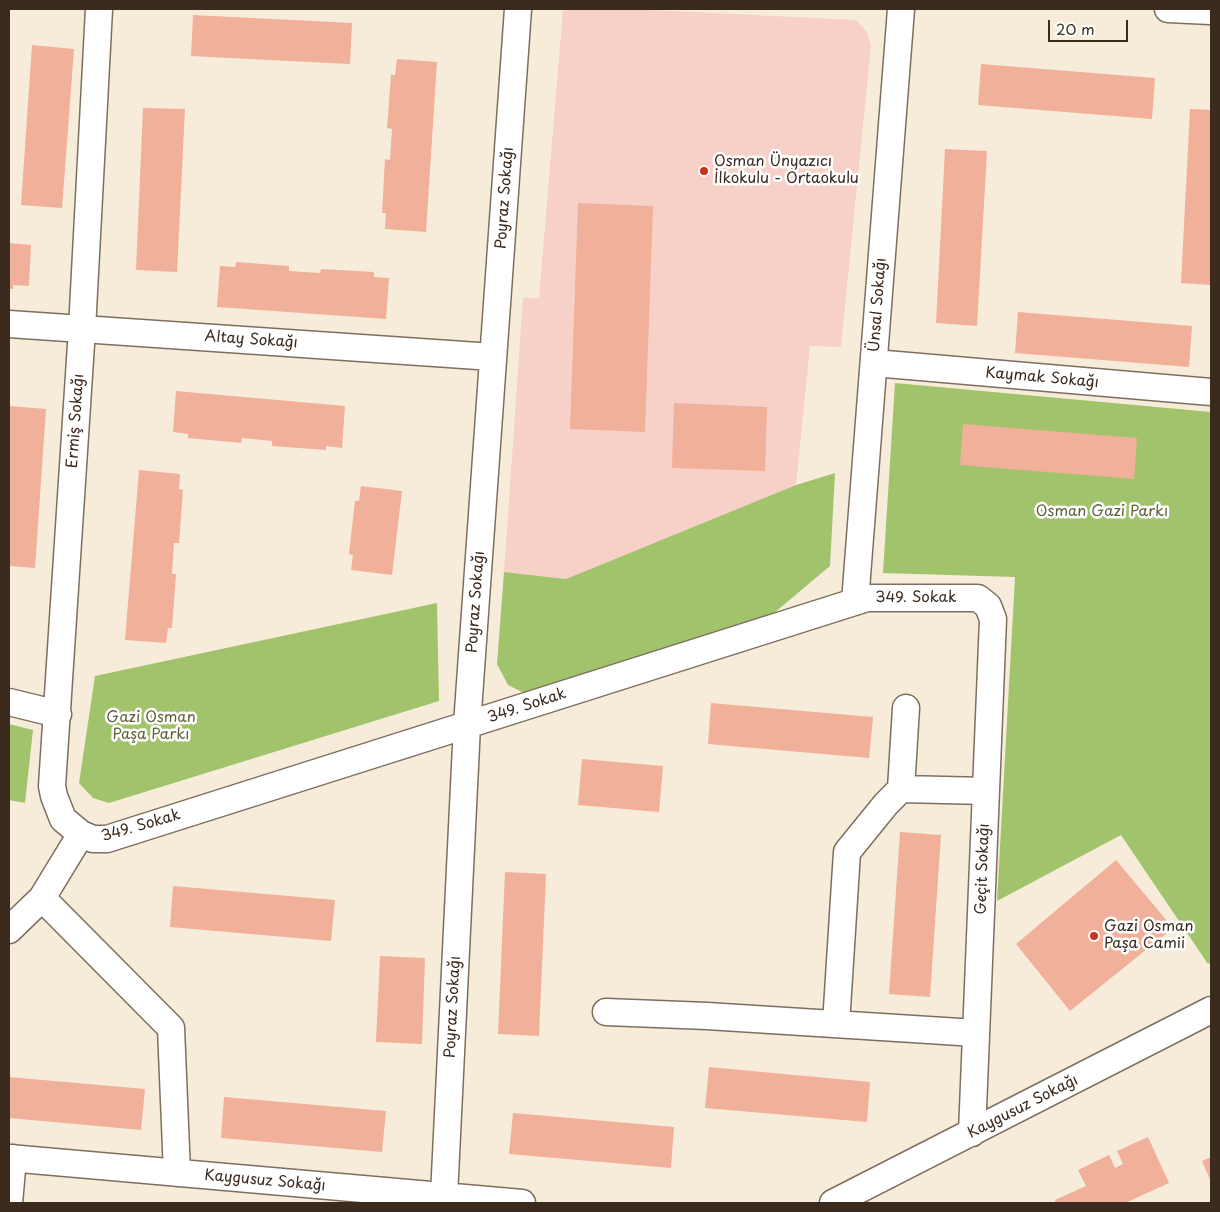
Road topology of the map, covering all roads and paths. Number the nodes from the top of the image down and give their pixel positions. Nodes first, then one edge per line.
1 (98, 9) edge
2 (518, 9) edge
3 (901, 9) edge
4 (1168, 9) edge
5 (1211, 11) edge
6 (9, 324) edge
7 (82, 329) junction
8 (493, 357) junction
9 (874, 363) junction
10 (1211, 392) edge
11 (855, 602) junction
12 (988, 606) joint
13 (9, 702) edge
14 (906, 708) dead end
15 (58, 714) junction
16 (467, 725) junction
17 (901, 789) junction
18 (986, 791) junction
19 (76, 831) junction
20 (42, 898) junction
21 (9, 930) edge
22 (606, 1012) dead end
23 (1207, 1020) edge
24 (836, 1024) junction
25 (976, 1033) junction
26 (972, 1133) junction
27 (11, 1158) edge
28 (177, 1173) junction
29 (444, 1196) junction
30 (374, 1197) edge
31 (9, 1203) edge
32 (522, 1203) edge
33 (834, 1203) edge

1 - 7 street, Ermiş Sokağı
2 - 8 street, Poyraz Sokağı
3 - 9 street, Ünsal Sokağı
4 - 5 street
6 - 7 street, Altay Sokağı
7 - 8 street, Altay Sokağı
7 - 15 street, Ermiş Sokağı
8 - 16 street, Poyraz Sokağı
9 - 10 street, Kaymak Sokağı
9 - 11 street, Ünsal Sokağı
11 - 12 street, 349. Sokak
11 - 16 street, 349. Sokak
12 - 18 street, Geçit Sokağı
13 - 15 street
14 - 17 street
15 - 19 street, Ermiş Sokağı
16 - 19 street, 349. Sokak
16 - 29 street, Poyraz Sokağı
17 - 18 street
17 - 24 street
18 - 25 street, Geçit Sokağı
19 - 20 street
20 - 21 street
20 - 28 street
22 - 24 street
23 - 26 street, Kaygusuz Sokağı
24 - 25 street
25 - 26 street, Geçit Sokağı
26 - 33 street, Kaygusuz Sokağı
27 - 28 street, Kaygusuz Sokağı
27 - 31 street
28 - 30 street, Kaygusuz Sokağı
29 - 30 street, Kaygusuz Sokağı
29 - 32 street, Kaygusuz Sokağı

